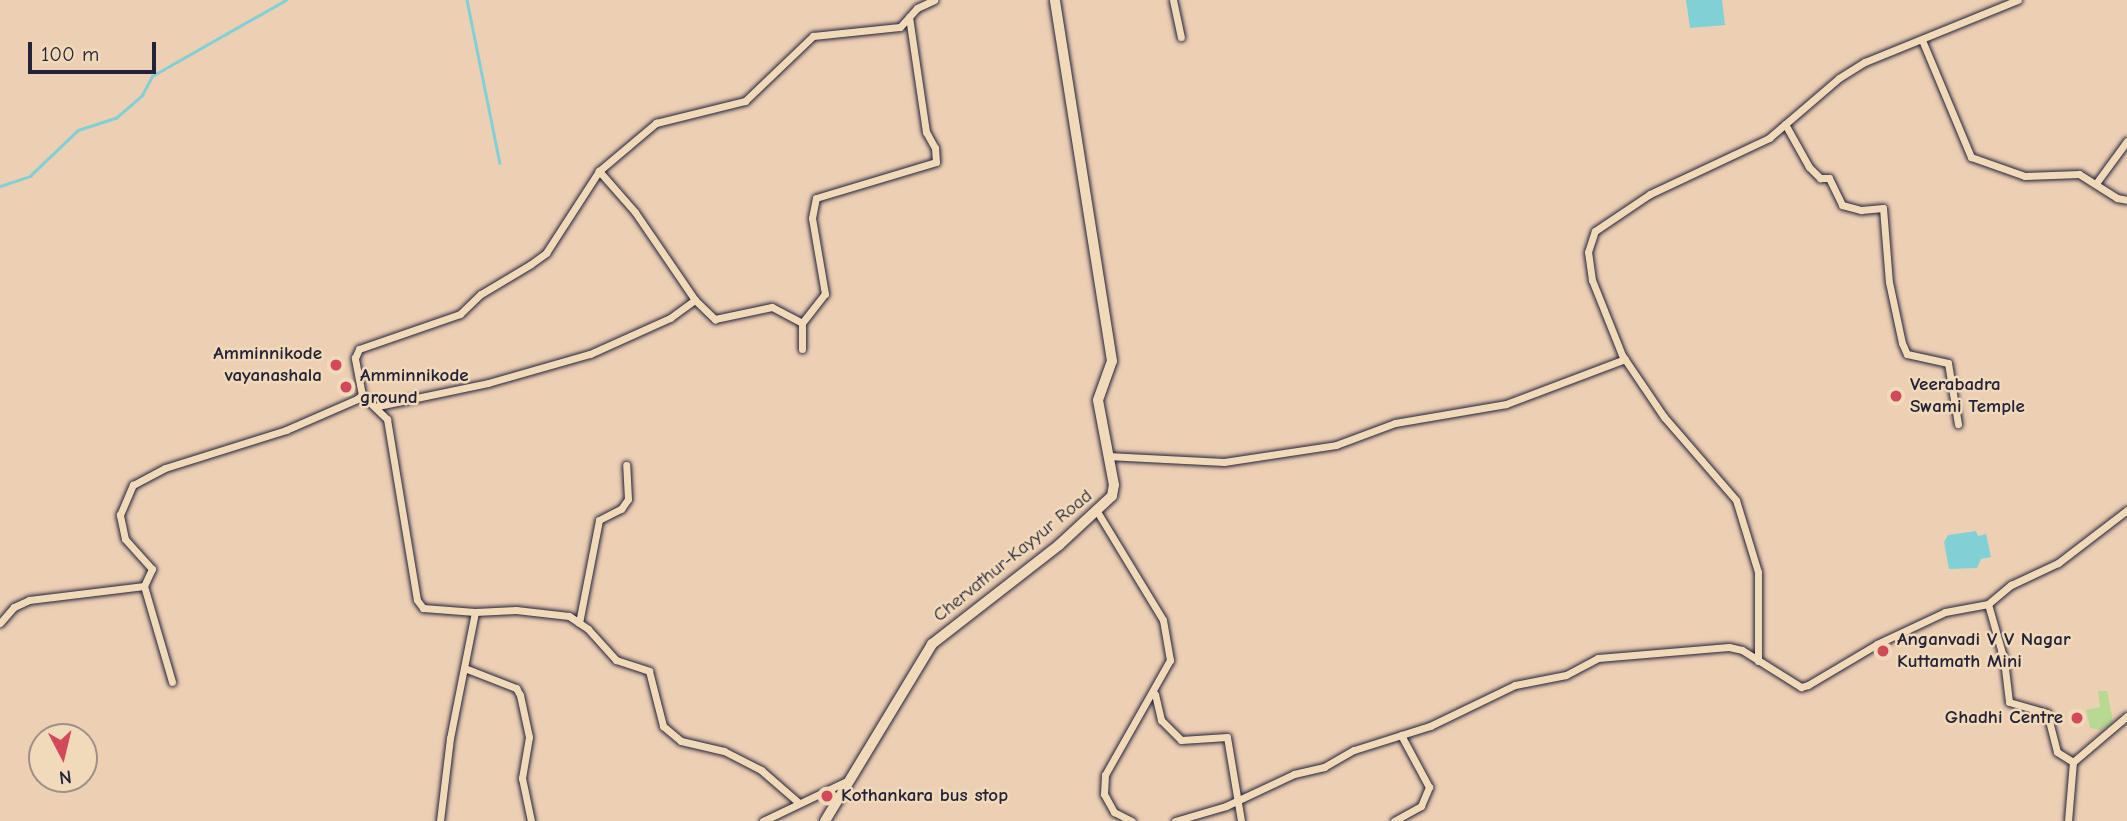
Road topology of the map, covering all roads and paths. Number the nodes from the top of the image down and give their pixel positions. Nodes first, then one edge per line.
1 (934, 0) edge
2 (1055, 0) edge
3 (1173, 0) edge
4 (2018, 0) edge
5 (909, 17) junction
6 (1181, 37) dead end
7 (1922, 40) junction
8 (1785, 124) junction
9 (2127, 141) edge
10 (599, 171) junction
11 (2097, 182) junction
12 (2127, 200) edge
13 (695, 300) junction
14 (802, 323) junction
15 (802, 349) dead end
16 (1625, 359) junction
17 (362, 395) junction
18 (378, 406) junction
19 (1958, 424) dead end
20 (1107, 456) junction
21 (626, 465) dead end
22 (2127, 510) edge
23 (1098, 513) junction
24 (144, 586) junction
25 (1988, 604) junction
26 (475, 612) junction
27 (0, 622) edge
28 (579, 623) junction
29 (1758, 661) junction
30 (467, 668) junction
31 (172, 682) dead end
32 (1155, 694) junction
33 (2127, 716) edge
34 (1401, 735) junction
35 (2073, 762) junction
36 (847, 781) junction
37 (1237, 801) junction
38 (798, 802) junction
39 (440, 821) edge
40 (531, 821) edge
41 (763, 821) edge
42 (825, 821) edge
43 (1132, 821) edge
44 (1175, 821) edge
45 (1241, 821) edge
46 (1394, 821) edge
47 (2068, 821) edge

1 - 5 street
2 - 20 main road, Chervathur-Kayyur Road
3 - 6 street
4 - 7 street
5 - 10 street
5 - 14 street
7 - 8 street
7 - 11 street
8 - 16 street
8 - 19 street
9 - 11 street
10 - 13 street
10 - 17 street
11 - 12 street
13 - 14 street
13 - 18 street
14 - 15 street
16 - 20 street
16 - 29 street
17 - 18 street
17 - 24 street
18 - 26 street
20 - 23 main road, Chervathur-Kayyur Road
21 - 28 street
22 - 25 street
23 - 32 street
23 - 36 main road, Chervathur-Kayyur Road
24 - 27 street
24 - 31 street
25 - 29 street
25 - 35 street
26 - 28 street
26 - 30 street
28 - 38 street
29 - 34 street
30 - 39 street
30 - 40 street
32 - 37 street
32 - 43 street
33 - 35 street
34 - 37 street
34 - 46 street
35 - 47 street
36 - 38 street
36 - 42 main road, Chervathur-Kayyur Road
37 - 44 street
37 - 45 street
38 - 41 street

